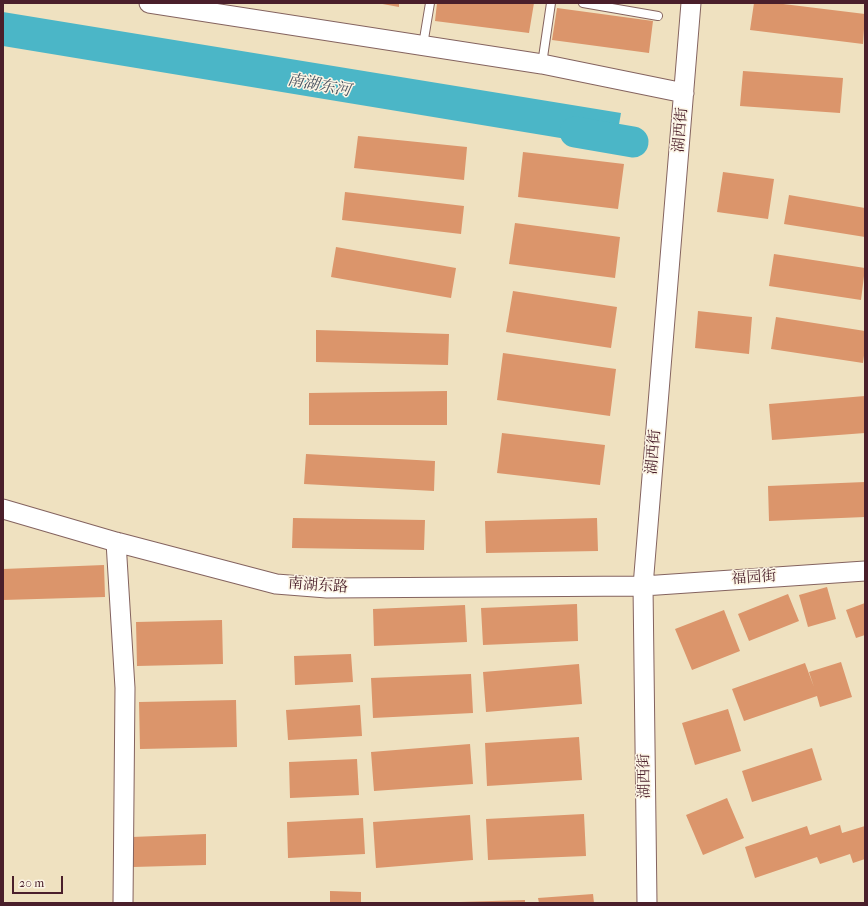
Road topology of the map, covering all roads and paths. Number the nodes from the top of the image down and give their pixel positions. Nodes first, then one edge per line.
1 (150, 3) edge
2 (430, 3) edge
3 (551, 3) edge
4 (583, 3) edge
5 (691, 3) edge
6 (658, 16) dead end
7 (423, 45) junction
8 (542, 64) junction
9 (684, 92) junction
10 (3, 509) edge
11 (116, 542) junction
12 (865, 571) edge
13 (643, 586) junction
14 (123, 903) edge
15 (647, 903) edge

1 - 7 street
2 - 7 lane
3 - 8 lane
4 - 6 lane
5 - 9 street, 湖西街
7 - 8 street
8 - 9 street
9 - 13 street, 湖西街
10 - 11 street, 南湖东路
11 - 13 street, 南湖东路
11 - 14 street
12 - 13 street, 福园街
13 - 15 street, 湖西街

